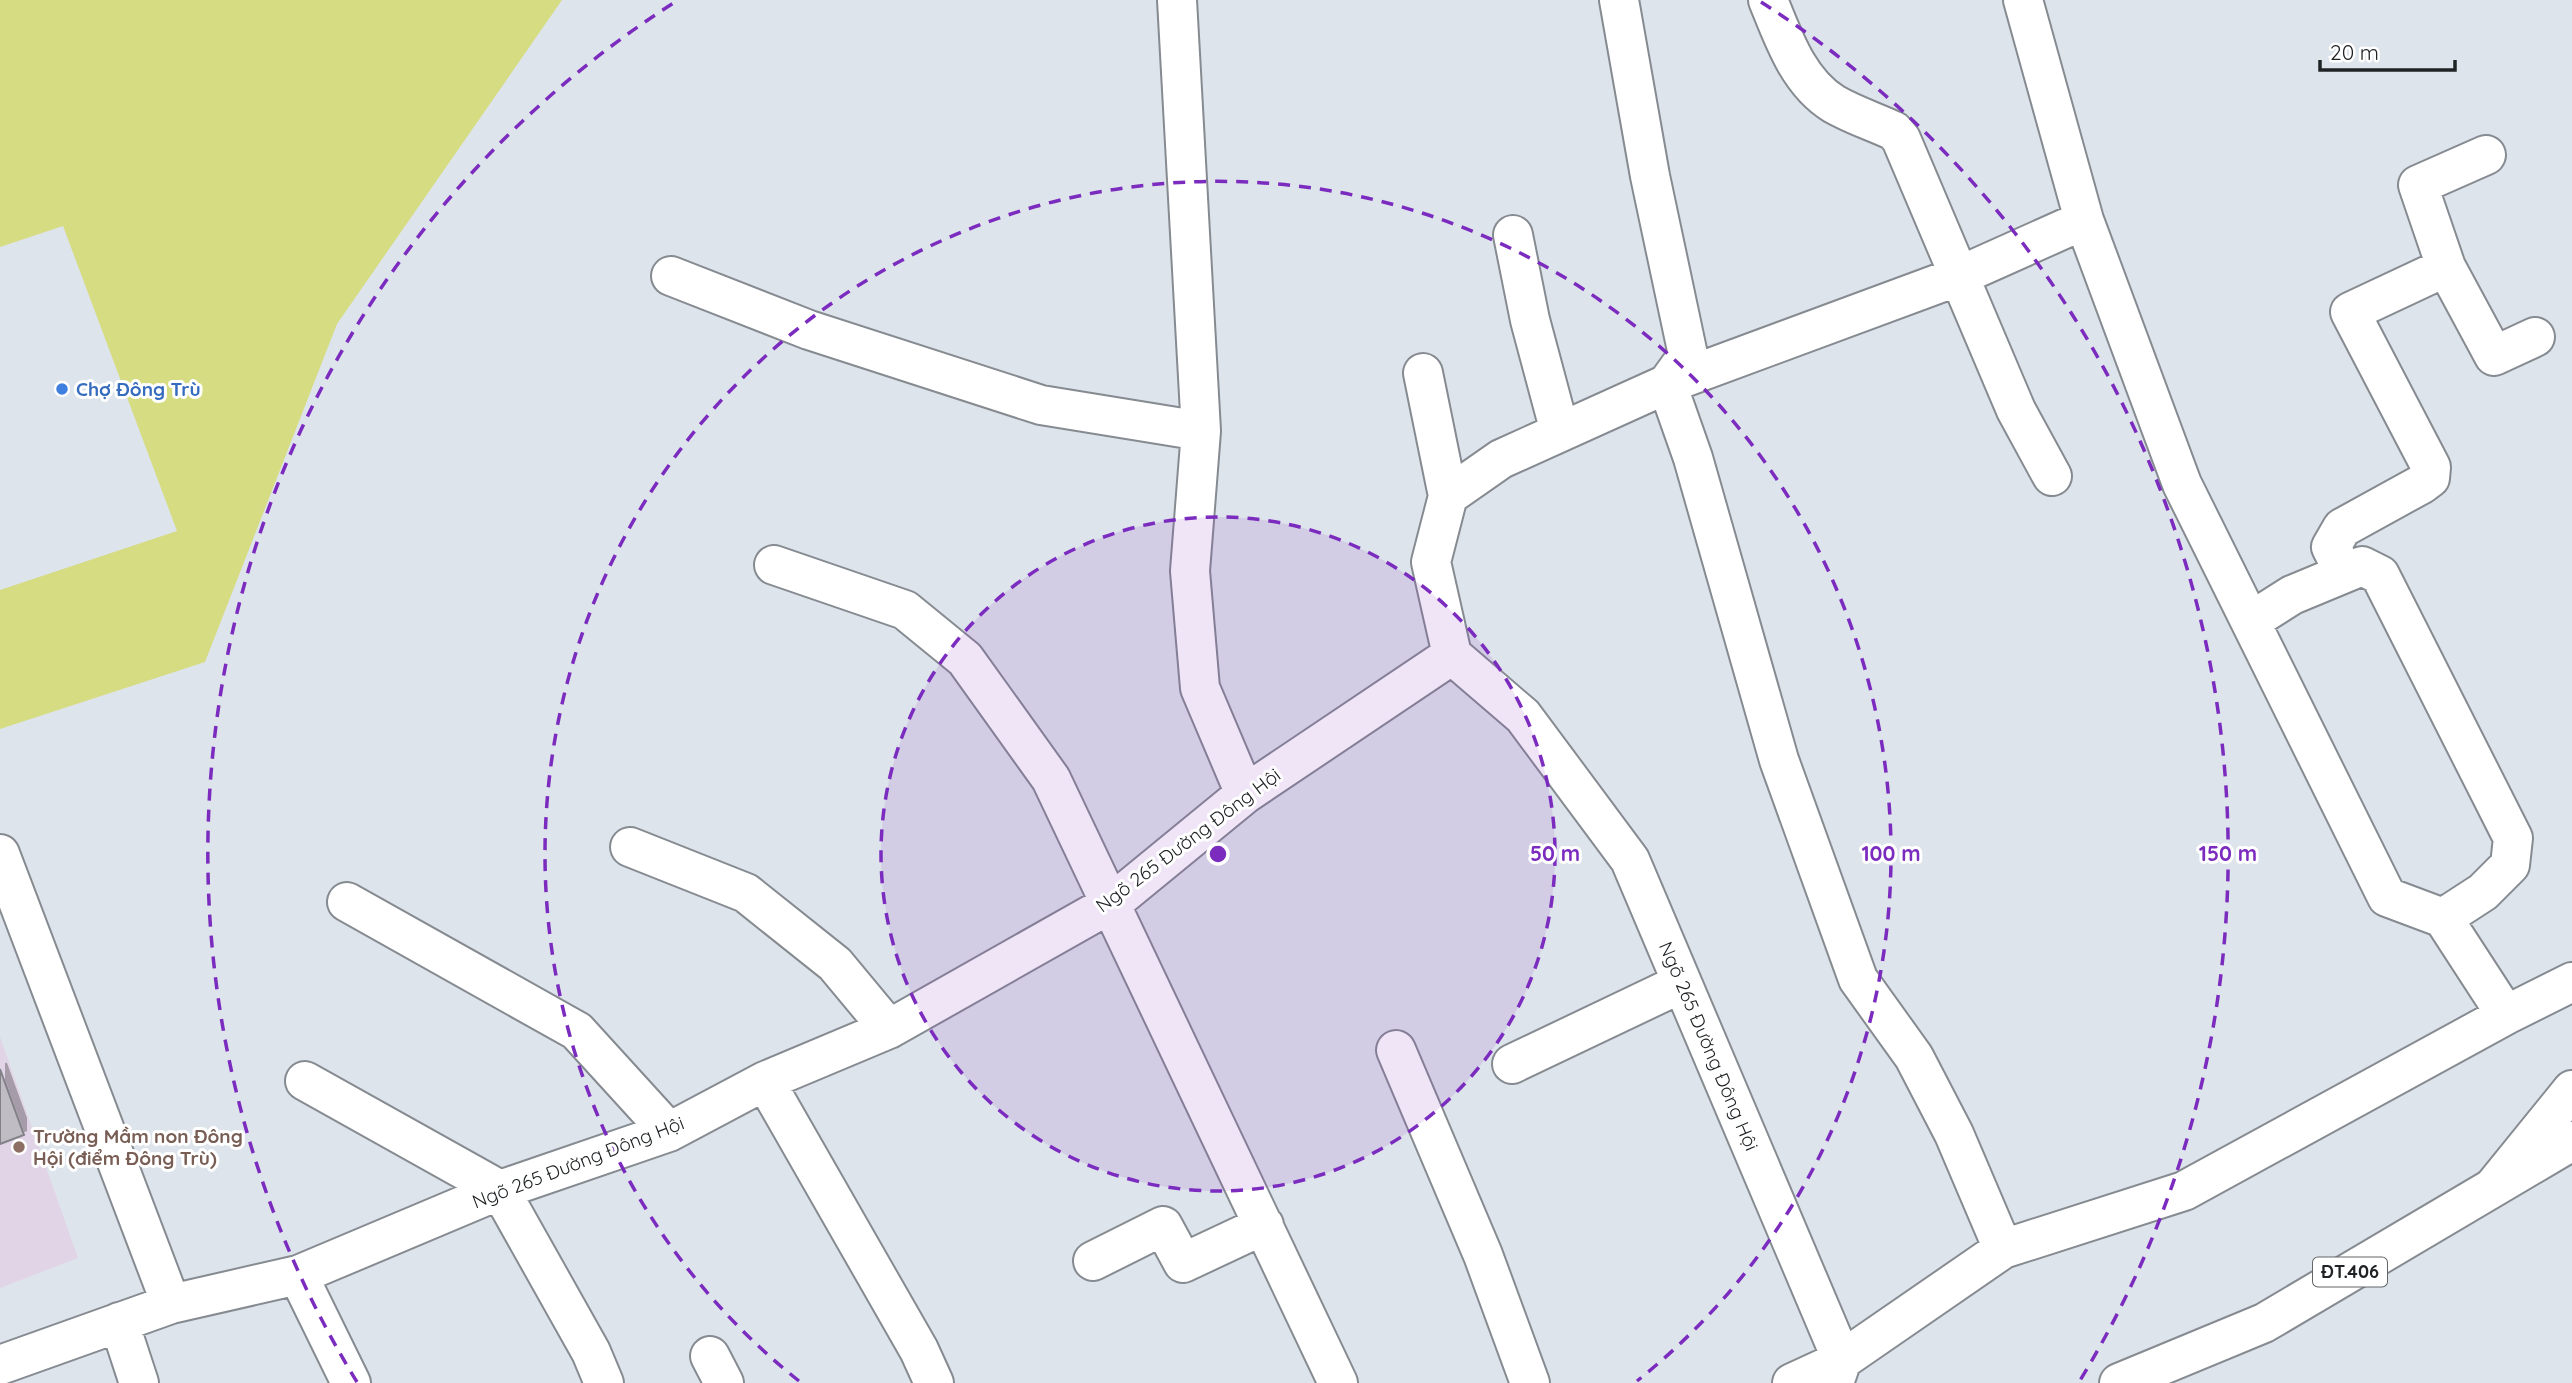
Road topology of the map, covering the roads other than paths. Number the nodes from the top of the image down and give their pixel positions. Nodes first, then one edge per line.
1 (1177, 0) edge
2 (1619, 0) edge
3 (1768, 0) edge
4 (2022, 0) edge
5 (2486, 155) dead end
6 (2084, 220) junction
7 (1513, 234) dead end
8 (2446, 267) junction
9 (671, 276) dead end
10 (1959, 276) junction
11 (2535, 337) dead end
12 (1423, 373) dead end
13 (1667, 384) junction
14 (1200, 431) junction
15 (1560, 432) junction
16 (2052, 476) dead end
17 (1448, 496) junction
18 (774, 565) dead end
19 (2344, 573) junction
20 (2251, 621) junction
21 (1452, 655) junction
22 (1245, 794) junction
23 (630, 848) dead end
24 (0, 854) edge
25 (347, 902) dead end
26 (1112, 903) junction
27 (2444, 918) junction
28 (2572, 982) edge
29 (1682, 983) junction
30 (2506, 1014) junction
31 (889, 1029) junction
32 (1396, 1050) dead end
33 (1512, 1065) dead end
34 (305, 1081) dead end
35 (765, 1081) junction
36 (2572, 1090) edge
37 (669, 1132) junction
38 (2572, 1141) edge
39 (2495, 1185) junction
40 (500, 1190) junction
41 (1264, 1225) junction
42 (2003, 1249) junction
43 (1093, 1261) dead end
44 (298, 1276) junction
45 (171, 1304) junction
46 (119, 1322) junction
47 (0, 1365) edge
48 (1838, 1372) edge
49 (139, 1383) edge
50 (351, 1383) edge
51 (604, 1383) edge
52 (934, 1383) edge
53 (1338, 1383) edge
54 (1530, 1383) edge
55 (1792, 1383) edge
56 (2119, 1383) edge

1 - 14 street
2 - 13 street
3 - 10 street
4 - 6 street
5 - 8 street
6 - 10 street
6 - 20 street
7 - 15 street
8 - 11 street
8 - 19 street
9 - 14 street
10 - 13 street
10 - 16 street
12 - 17 street
13 - 15 street
13 - 42 street
14 - 22 street
15 - 17 street
17 - 21 street
18 - 26 street
19 - 20 street
19 - 27 street
20 - 27 street
21 - 22 street, Ngõ 265 Đường Đông Hội
21 - 29 street, Ngõ 265 Đường Đông Hội
22 - 26 street, Ngõ 265 Đường Đông Hội
23 - 31 street
24 - 45 street
25 - 37 street
26 - 31 street, Ngõ 265 Đường Đông Hội
26 - 41 street
27 - 30 street
28 - 30 street
29 - 33 street
29 - 48 street, Ngõ 265 Đường Đông Hội
30 - 42 street
31 - 35 street, Ngõ 265 Đường Đông Hội
32 - 54 street
34 - 40 street
35 - 37 street, Ngõ 265 Đường Đông Hội
35 - 52 street
36 - 39 street
37 - 40 street, Ngõ 265 Đường Đông Hội
38 - 39 street, ĐT.406
39 - 56 street, ĐT.406
40 - 44 street, Ngõ 265 Đường Đông Hội
40 - 51 street
41 - 43 street
41 - 53 street
42 - 48 street
44 - 45 street, Ngõ 265 Đường Đông Hội
44 - 50 street
45 - 46 street, Ngõ 265 Đường Đông Hội
46 - 47 street, Ngõ 265 Đường Đông Hội
46 - 49 street
48 - 55 street

